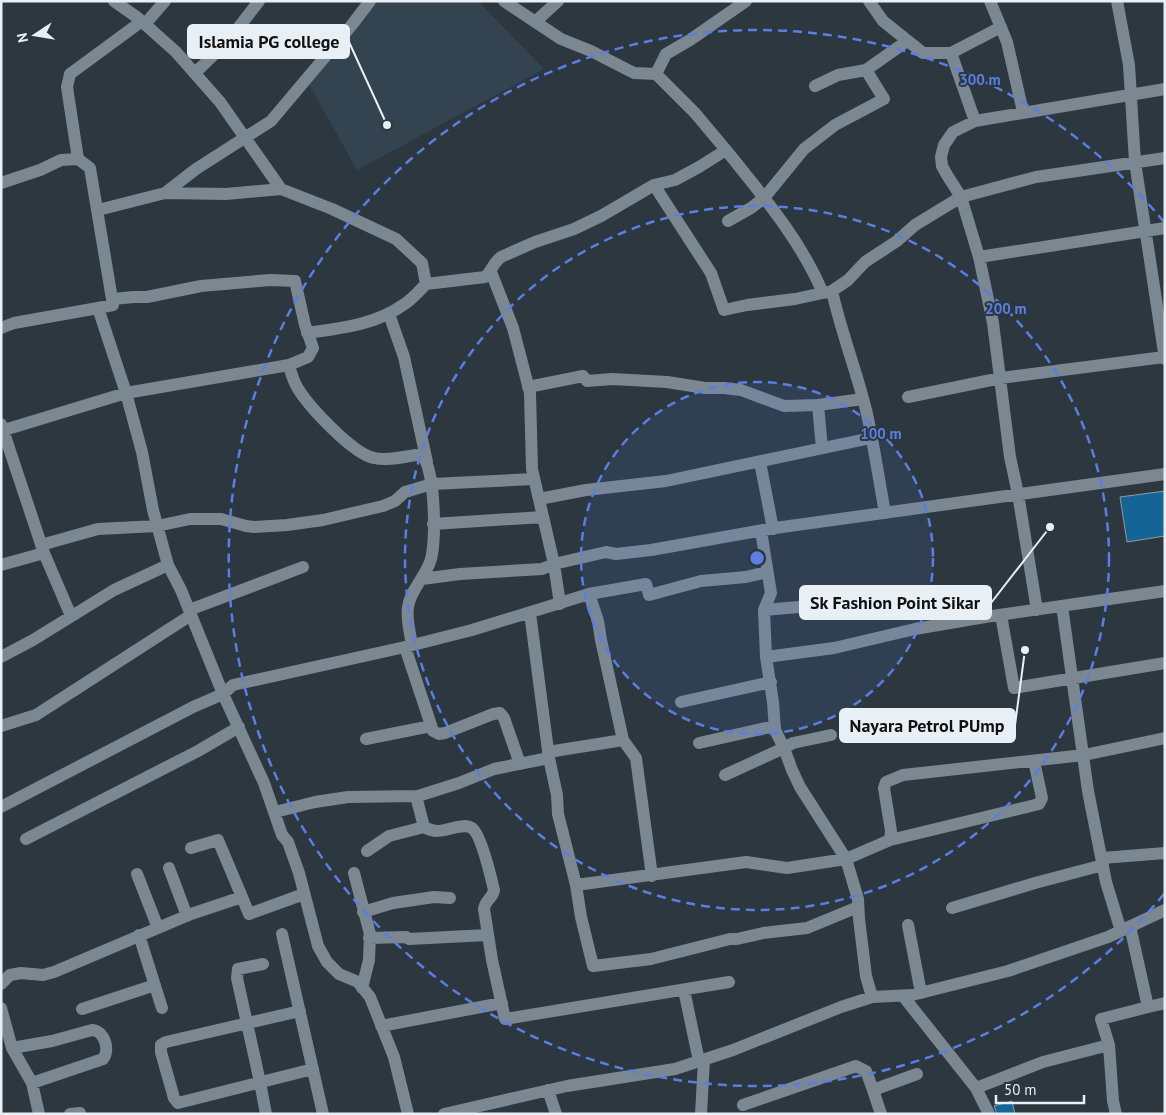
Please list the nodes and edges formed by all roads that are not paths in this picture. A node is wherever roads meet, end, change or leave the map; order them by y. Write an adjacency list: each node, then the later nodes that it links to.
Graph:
1 (114, 1): 12 (street)
2 (165, 1): 12 (street)
3 (258, 1): 17 (street)
4 (370, 1): 24 (street)
5 (504, 1): 11 (street)
6 (558, 1): 11 (street)
7 (746, 1): 18 (street)
8 (869, 1): 14 (street)
9 (990, 1): 13 (street)
10 (1117, 1): 21 (street)
11 (535, 22): 18 (street)
12 (143, 23): 17 (street); 27 (street)
13 (1001, 27): 15 (street); 22 (street)
14 (907, 41): 15 (street); 16 (street)
15 (951, 53): 23 (street)
16 (866, 70): 19 (street); 34 (street)
17 (195, 73): 24 (street)
18 (656, 74): 25 (street)
19 (815, 86)
20 (1165, 89): 21 (street)
21 (1131, 94): 22 (street); 28 (street)
22 (1023, 112): 23 (street)
23 (975, 121): 33 (street)
24 (244, 138): 31 (street); 32 (street)
25 (726, 150): 30 (street); 34 (street)
26 (1165, 158): 28 (street)
27 (78, 159): 29 (street); 35 (street)
28 (1135, 162): 33 (street); 38 (street)
29 (1, 183)
30 (654, 185): 40 (street); 42 (street)
31 (281, 189): 32 (street); 41 (street)
32 (165, 193): 35 (street)
33 (961, 197): 39 (street); 42 (street)
34 (764, 198): 36 (street); 42 (street)
35 (98, 210): 43 (street)
36 (728, 221)
37 (1165, 228): 38 (street)
38 (1146, 230): 39 (street); 48 (street)
39 (979, 257): 50 (street)
40 (491, 272): 41 (street); 51 (street)
41 (426, 284): 45 (street)
42 (828, 292): 54 (street)
43 (112, 299): 44 (street); 47 (street)
44 (98, 308): 46 (street); 52 (street)
45 (389, 314): 47 (street); 59 (street)
46 (1, 328)
47 (308, 334): 49 (street)
48 (1164, 356): 50 (street)
49 (289, 365): 52 (street); 59 (street)
50 (1001, 378): 53 (street); 64 (street)
51 (528, 387): 55 (street); 62 (street)
52 (126, 393): 56 (street); 69 (street)
53 (908, 397)
54 (863, 399): 55 (street); 57 (street)
55 (818, 405): 58 (street)
56 (2, 428): 71 (street)
57 (871, 438): 58 (street); 66 (street)
58 (822, 448): 60 (street)
59 (427, 462): 63 (street)
60 (760, 462): 65 (street); 70 (street)
61 (1165, 474): 64 (street)
62 (534, 479): 63 (street); 65 (street)
63 (432, 484): 68 (street); 69 (street)
64 (1018, 494): 66 (street); 84 (street)
65 (539, 499): 67 (street)
66 (885, 513): 70 (street)
67 (543, 518): 68 (street); 72 (street)
68 (434, 524): 77 (street)
69 (157, 526): 71 (street); 74 (street)
70 (767, 530): 72 (street); 76 (street)
71 (42, 549): 73 (street); 88 (street)
72 (554, 564): 77 (street); 81 (street)
73 (1, 565)
74 (168, 565): 85 (street); 88 (street)
75 (303, 567): 85 (street)
76 (767, 572): 79 (street); 83 (street)
77 (422, 579): 89 (street)
78 (1165, 591): 82 (street)
79 (589, 594): 81 (street); 104 (street)
80 (862, 598): 83 (street)
81 (560, 604): 86 (street)
82 (1062, 606): 84 (street); 93 (street)
83 (764, 610): 90 (street)
84 (1037, 610): 87 (street)
85 (190, 613): 95 (street); 97 (street)
86 (530, 613): 89 (street); 107 (street)
87 (1001, 615): 90 (street); 93 (street)
88 (71, 616): 91 (street)
89 (409, 646): 95 (street); 98 (street)
90 (766, 656): 94 (street)
91 (1, 657)
92 (1165, 663): 93 (street)
93 (1073, 678): 108 (street)
94 (771, 682): 96 (street); 99 (street)
95 (224, 694): 100 (street); 113 (street)
96 (681, 702)
97 (1, 726)
98 (431, 726): 102 (street); 110 (street)
99 (775, 726): 105 (street); 106 (street)
100 (239, 727): 114 (street); 116 (street)
101 (831, 735): 106 (street)
102 (366, 738)
103 (1165, 738): 108 (street)
104 (623, 740): 107 (street); 126 (street)
105 (699, 743)
106 (784, 748): 111 (street); 121 (street)
107 (549, 755): 110 (street); 127 (street)
108 (1084, 756): 109 (street); 122 (street)
109 (1034, 761): 117 (street); 117 (street)
110 (520, 764): 112 (street)
111 (725, 775)
112 (416, 796): 114 (street); 115 (street)
113 (1, 807)
114 (275, 812): 128 (street)
115 (424, 827): 119 (street); 141 (street)
116 (26, 839)
117 (890, 840): 121 (street)
118 (191, 848): 129 (street)
119 (367, 850)
120 (1165, 853): 122 (street)
121 (846, 859): 126 (street); 131 (street)
122 (1102, 862): 132 (street); 138 (street)
123 (169, 868): 135 (street)
124 (354, 873): 134 (street)
125 (138, 874): 137 (street)
126 (652, 876): 127 (street)
127 (576, 885): 131 (street)
128 (304, 894): 129 (street); 147 (street)
129 (242, 897): 135 (street)
130 (450, 898): 134 (street)
131 (858, 907): 151 (street)
132 (952, 908)
133 (1165, 910): 138 (street)
134 (363, 912): 142 (street)
135 (187, 916): 137 (street)
136 (908, 925): 149 (street)
137 (158, 928): 140 (street)
138 (1126, 928): 149 (street); 154 (street)
139 (282, 934): 158 (street)
140 (139, 935): 145 (street); 146 (street)
141 (487, 935): 142 (street); 152 (street)
142 (370, 938): 147 (street)
143 (262, 964): 159 (street)
144 (729, 982): 148 (street)
145 (1, 984)
146 (155, 985): 156 (street); 157 (street)
147 (362, 988): 160 (street)
148 (684, 990): 152 (street); 163 (street)
149 (921, 993): 150 (street)
150 (902, 996): 151 (street); 168 (street)
151 (872, 997): 163 (street)
152 (502, 1003): 160 (street)
153 (1165, 1003): 154 (street)
154 (1148, 1007): 161 (street)
155 (1, 1008): 162 (street)
156 (162, 1008)
157 (82, 1010)
158 (300, 1011): 159 (street); 164 (street)
159 (247, 1024): 166 (street); 166 (street)
160 (381, 1026): 176 (street)
161 (1108, 1045): 168 (street); 182 (street)
162 (12, 1048): 167 (street); 167 (street)
163 (702, 1060): 169 (street); 179 (street)
164 (313, 1069): 166 (street); 175 (street)
165 (918, 1074): 170 (street)
166 (260, 1082): 174 (street)
167 (32, 1083): 173 (street)
168 (976, 1088): 181 (street)
169 (548, 1090): 172 (street); 178 (street)
170 (873, 1090): 171 (street); 180 (street)
171 (743, 1106)
172 (488, 1109): 177 (street)
173 (40, 1114)
174 (266, 1114)
175 (323, 1114)
176 (408, 1114)
177 (444, 1114)
178 (556, 1114)
179 (700, 1114)
180 (881, 1114)
181 (990, 1114)
182 (1116, 1114)

